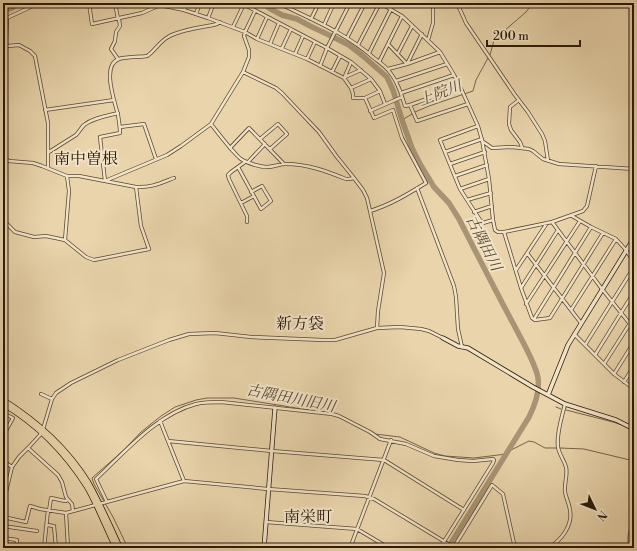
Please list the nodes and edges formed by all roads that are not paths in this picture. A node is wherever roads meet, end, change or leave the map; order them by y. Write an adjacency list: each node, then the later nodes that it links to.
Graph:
1 (39, 3): 81 (street)
2 (89, 3): 30 (street)
3 (115, 3): 30 (street)
4 (152, 3): 20 (street)
5 (174, 3): 21 (street)
6 (187, 3): 24 (street)
7 (200, 3): 26 (street)
8 (214, 3): 29 (street)
9 (278, 3): 31 (street)
10 (319, 3): 31 (street)
11 (334, 3): 34 (street)
12 (350, 3): 39 (street)
13 (365, 3): 42 (street)
14 (380, 3): 23 (street); 48 (street)
15 (429, 3): 22 (street)
16 (436, 3): 22 (street)
17 (457, 3): 77 (street)
18 (160, 4): 20 (street); 21 (street)
19 (242, 4): 25 (street); 36 (street)
20 (153, 7): 30 (street)
21 (172, 7): 24 (street)
22 (433, 7): 44 (street)
23 (390, 9): 27 (street); 52 (street)
24 (184, 10): 26 (street)
25 (255, 11): 28 (street); 38 (street)
26 (196, 14): 29 (street)
27 (402, 16): 35 (street); 47 (street)
28 (267, 17): 33 (street); 43 (street)
29 (208, 18): 32 (street)
30 (118, 19): 56 (street)
31 (311, 19): 34 (street)
32 (220, 22): 36 (street); 56 (street)
33 (279, 23): 37 (street); 46 (street)
34 (324, 25): 39 (street)
35 (412, 26): 40 (street); 53 (street)
36 (232, 27): 38 (street)
37 (291, 30): 41 (street); 49 (street)
38 (244, 32): 43 (street); 65 (street)
39 (335, 32): 42 (street); 50 (street)
40 (422, 34): 44 (street); 60 (street)
41 (303, 36): 45 (street); 54 (street)
42 (347, 38): 48 (street)
43 (257, 39): 46 (street)
44 (428, 40): 51 (street)
45 (315, 42): 50 (street); 57 (street)
46 (270, 44): 49 (street)
47 (388, 44): 53 (street); 59 (street)
48 (358, 45): 52 (street)
49 (282, 48): 54 (street)
50 (327, 48): 55 (street); 62 (street)
51 (440, 52): 60 (street); 61 (street)
52 (369, 53): 59 (street)
53 (398, 53): 60 (street)
54 (294, 54): 57 (street)
55 (340, 56): 58 (street); 66 (street)
56 (118, 59): 76 (street)
57 (307, 59): 62 (street)
58 (351, 62): 64 (street); 68 (street)
59 (379, 62): 63 (street)
60 (407, 64): 63 (street)
61 (447, 64): 67 (street); 70 (street)
62 (320, 66): 66 (street)
63 (388, 69): 70 (street)
64 (361, 70): 68 (street); 69 (street)
65 (243, 72): 84 (street); 110 (street)
66 (332, 72): 68 (street)
67 (454, 75): 71 (street); 74 (street)
68 (344, 77): 72 (street)
69 (372, 79): 72 (street); 73 (street)
70 (396, 81): 74 (street)
71 (460, 87): 79 (street); 80 (street)
72 (351, 88): 75 (street)
73 (380, 91): 75 (street); 78 (street)
74 (401, 95): 78 (street); 80 (street)
75 (365, 98): 82 (street)
76 (114, 100): 81 (street); 83 (street)
77 (519, 100): 91 (street); 98 (street)
78 (385, 104): 82 (street)
79 (468, 104): 80 (street); 85 (street)
80 (410, 105)
81 (45, 110): 93 (street)
82 (370, 110): 114 (street)
83 (118, 113): 86 (street); 93 (street)
84 (211, 124): 90 (street); 97 (street)
85 (478, 126): 88 (street); 94 (street)
86 (120, 127): 97 (street); 112 (street)
87 (260, 139): 89 (street); 90 (street); 92 (street)
88 (482, 140): 91 (street); 94 (street); 95 (street)
89 (265, 144): 92 (street); 99 (street)
90 (230, 148): 99 (street)
91 (522, 148): 98 (street)
92 (270, 149): 100 (street)
93 (49, 152): 105 (street)
94 (444, 152): 101 (street)
95 (484, 152): 101 (street); 102 (street)
96 (3, 157): 105 (street)
97 (156, 159): 112 (street)
98 (548, 161): 103 (street)
99 (247, 162): 100 (street); 104 (street)
100 (284, 164): 110 (street)
101 (450, 164): 108 (street)
102 (487, 165): 108 (street); 111 (street)
103 (596, 166): 106 (street); 124 (street)
104 (238, 167): 116 (street); 120 (street)
105 (48, 168): 107 (street)
106 (634, 170)
107 (67, 176): 112 (street); 137 (street)
108 (455, 176): 115 (street)
109 (174, 178): 113 (street)
110 (354, 178): 122 (street)
111 (489, 179): 115 (street); 117 (street)
112 (105, 181): 113 (street)
113 (136, 188): 137 (street)
114 (417, 188): 122 (street); 168 (street)
115 (460, 189): 119 (street)
116 (252, 192): 118 (street); 118 (street)
117 (491, 193): 119 (street); 121 (street)
118 (254, 196): 120 (street)
119 (467, 200): 123 (street)
120 (240, 203): 128 (street)
121 (492, 206): 123 (street); 126 (street)
122 (370, 211): 162 (street)
123 (474, 212): 126 (street)
124 (572, 215): 127 (street); 129 (street)
125 (3, 220): 137 (street)
126 (493, 220): 133 (street)
127 (580, 220): 131 (street); 138 (street)
128 (247, 222)
129 (552, 222): 130 (street); 132 (street)
130 (547, 223): 133 (street); 140 (street)
131 (591, 227): 134 (street); 141 (street)
132 (558, 230): 138 (street); 143 (street)
133 (504, 232): 146 (street)
134 (603, 233): 135 (street); 144 (street)
135 (616, 239): 139 (street); 148 (street)
136 (634, 239): 139 (street)
137 (65, 240)
138 (567, 241): 141 (street); 147 (street)
139 (626, 250): 142 (street); 151 (street)
140 (527, 253): 143 (street); 146 (street)
141 (575, 253): 144 (street); 150 (street)
142 (634, 262)
143 (536, 265): 147 (street); 149 (street)
144 (584, 265): 148 (street); 153 (street)
145 (634, 267): 154 (street)
146 (516, 270): 149 (street)
147 (545, 276): 150 (street); 155 (street)
148 (592, 276): 151 (street); 156 (street)
149 (521, 288): 155 (street)
150 (554, 288): 153 (street); 159 (street)
151 (602, 289): 154 (street); 160 (street)
152 (634, 292): 157 (street)
153 (562, 299): 156 (street); 159 (street)
154 (612, 302): 157 (street); 167 (street)
155 (526, 304): 159 (street)
156 (571, 310): 160 (street)
157 (621, 313): 161 (street); 169 (street)
158 (634, 317): 161 (street)
159 (534, 319)
160 (581, 323): 164 (street)
161 (630, 324): 163 (street); 170 (street)
162 (378, 328): 165 (street); 177 (street)
163 (634, 329)
164 (574, 334): 167 (street); 176 (street)
165 (443, 338): 168 (street)
166 (634, 342): 172 (street)
167 (585, 345): 169 (street)
168 (462, 347): 176 (street)
169 (595, 355): 170 (street)
170 (604, 364): 172 (street)
171 (634, 366): 173 (street)
172 (614, 374): 173 (street)
173 (624, 382): 174 (street)
174 (634, 389)
175 (41, 394): 177 (street)
176 (548, 395): 180 (street)
177 (52, 399): 184 (street)
178 (3, 400): 184 (highway)
179 (3, 404): 184 (highway)
180 (565, 404): 185 (street); 225 (street)
181 (275, 408): 183 (street); 187 (street); 190 (street)
182 (3, 413): 186 (street)
183 (160, 421): 188 (street); 198 (street)
184 (40, 429): 189 (street); 200 (highway)
185 (634, 430)
186 (3, 436)
187 (391, 440): 191 (street); 202 (street)
188 (168, 441): 190 (street); 194 (street)
189 (28, 448): 193 (street); 197 (street)
190 (272, 451): 191 (street); 195 (street)
191 (384, 460): 196 (street); 202 (street)
192 (3, 461): 193 (street)
193 (12, 467): 199 (street)
194 (184, 481): 195 (street); 198 (street)
195 (268, 489): 196 (street); 206 (street)
196 (370, 497): 209 (street); 212 (street)
197 (68, 500): 201 (street); 203 (street)
198 (107, 502): 200 (street)
199 (3, 504)
200 (97, 504): 203 (street); 217 (highway); 218 (highway)
201 (49, 510): 204 (street); 205 (street); 207 (street)
202 (464, 510): 212 (street)
203 (73, 511): 204 (street)
204 (66, 513): 216 (street)
205 (3, 517)
206 (266, 522): 209 (street); 219 (street)
207 (46, 525): 214 (street); 215 (street)
208 (3, 526): 210 (street)
209 (357, 529): 220 (street); 221 (street)
210 (37, 531)
211 (3, 538): 213 (street)
212 (445, 542): 222 (street); 223 (street)
213 (17, 548)
214 (44, 548)
215 (56, 548)
216 (68, 548)
217 (116, 548)
218 (120, 548)
219 (264, 548)
220 (350, 548)
221 (389, 548)
222 (440, 548)
223 (455, 548): 224 (street)
224 (515, 548)
225 (550, 548)

